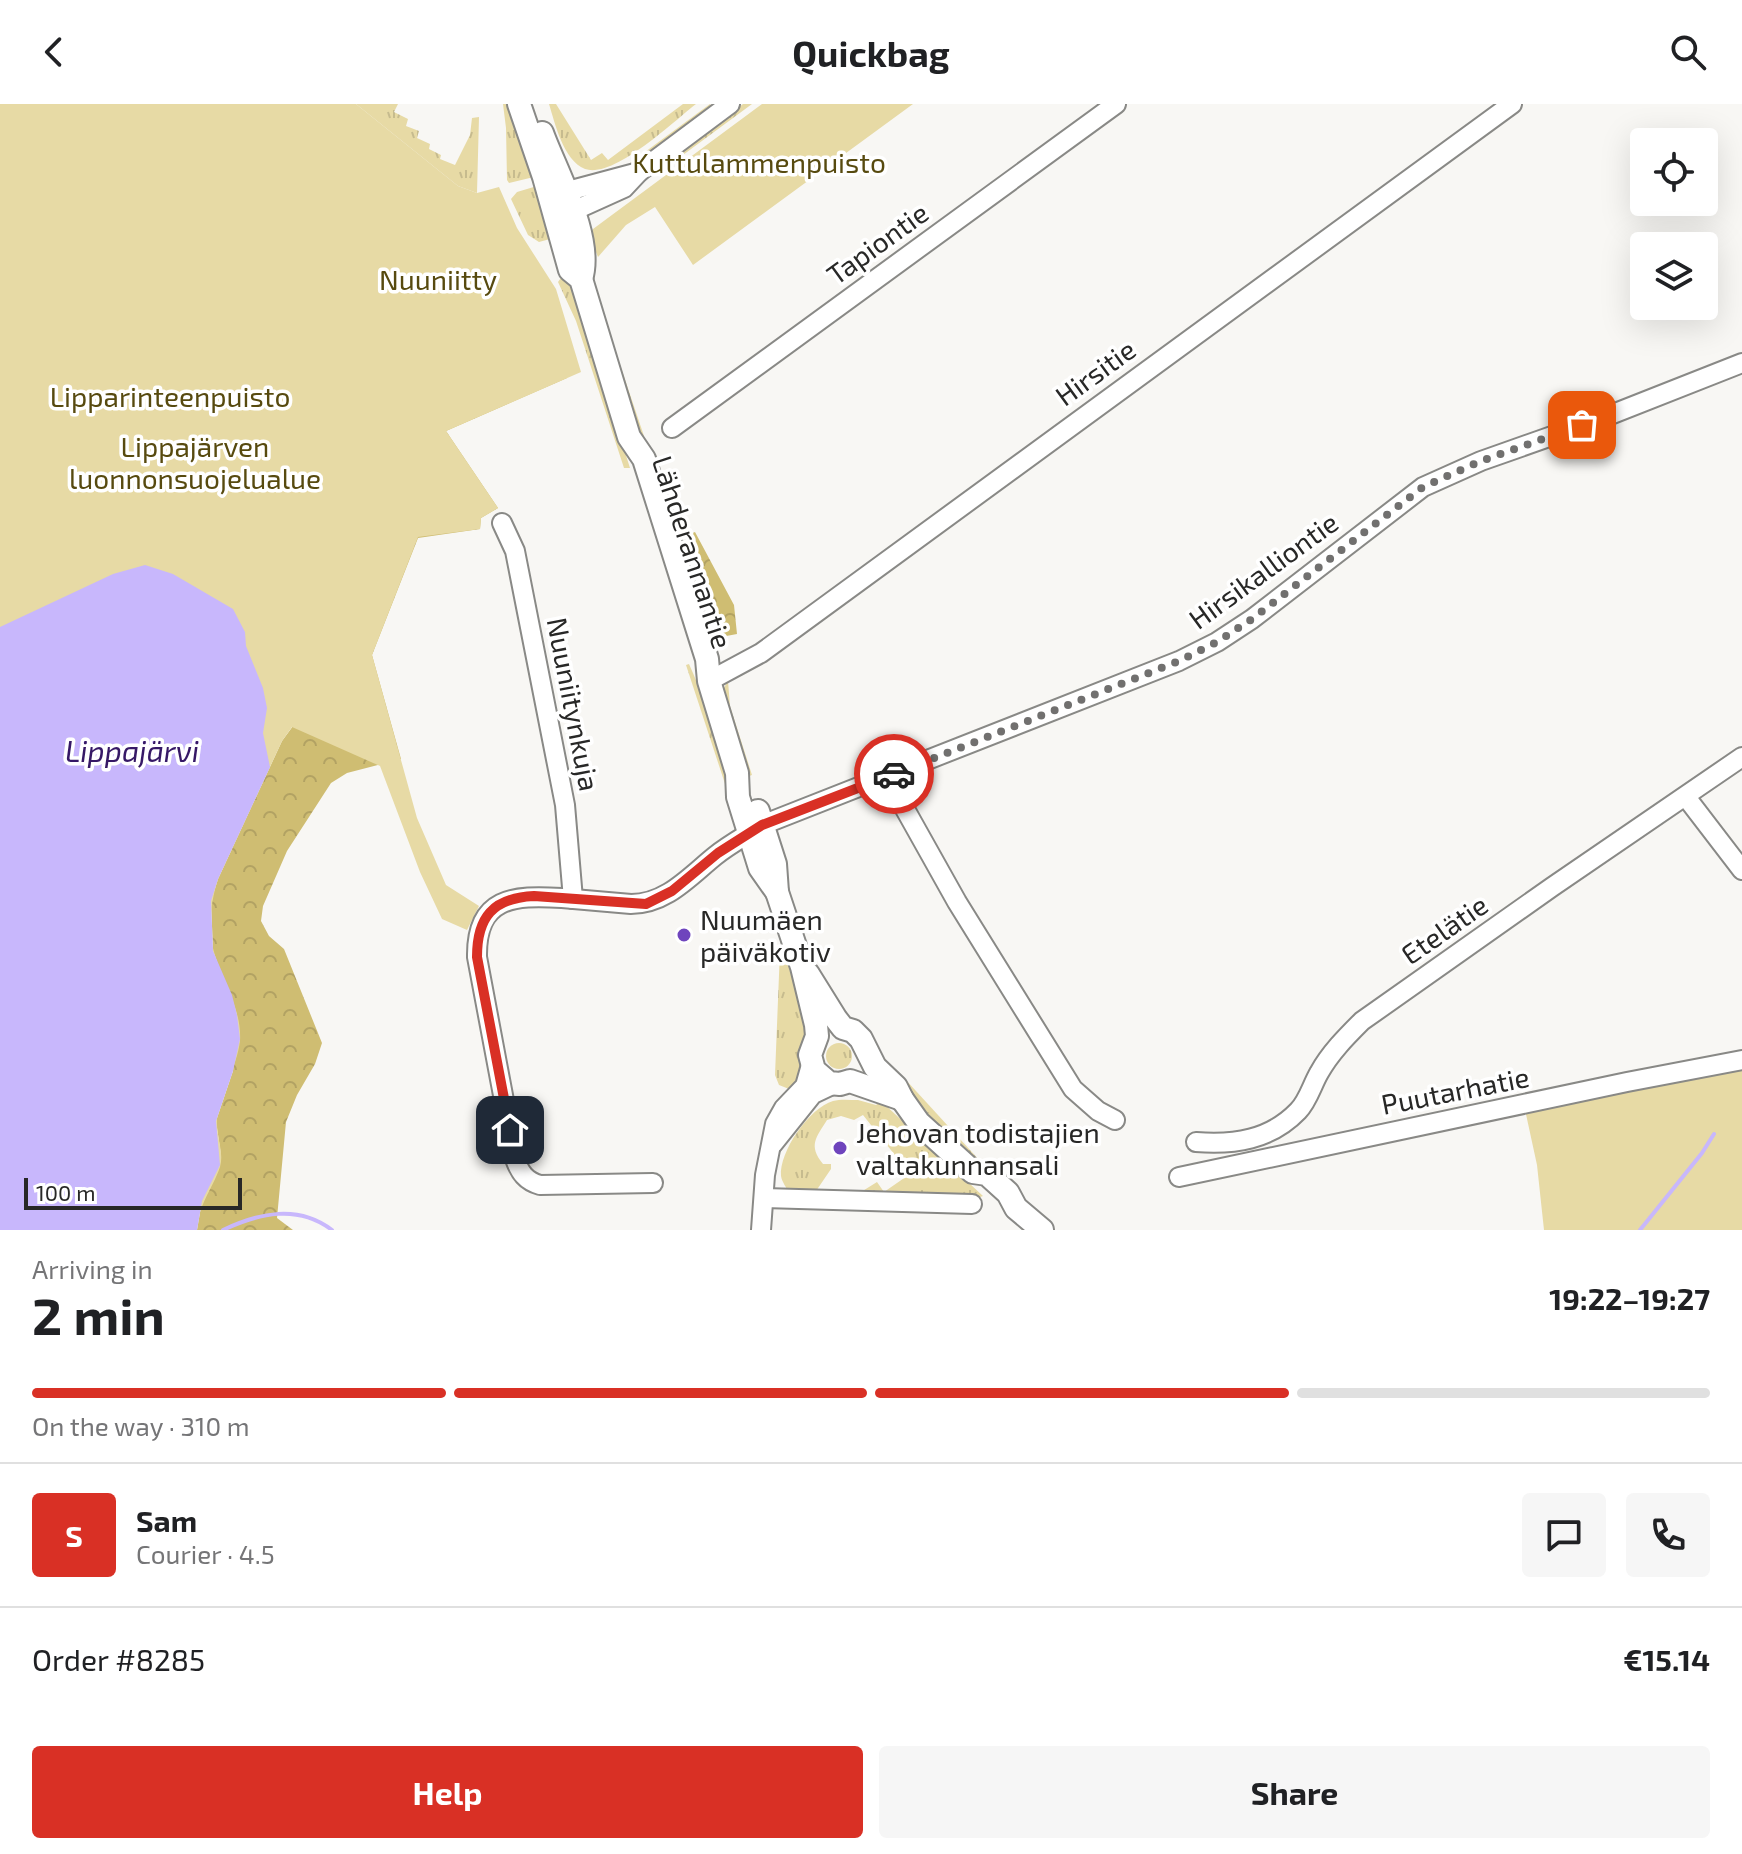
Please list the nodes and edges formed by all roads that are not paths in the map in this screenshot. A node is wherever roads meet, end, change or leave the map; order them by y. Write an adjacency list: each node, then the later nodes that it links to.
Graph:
1 (519, 104): 6 (main road, Lähderannantie)
2 (532, 104): 6 (main road, Lähderannantie)
3 (730, 104): 6 (street)
4 (1116, 104): 8 (street, Tapiontie)
5 (1512, 104): 10 (street, Hirsitie)
6 (561, 205): 10 (main road, Lähderannantie)
7 (1742, 363): 12 (street, Hirsikalliontie)
8 (672, 428)
9 (502, 523): 16 (street, Nuuniitynkuja)
10 (709, 681): 14 (main road, Lähderannantie)
11 (1742, 757): 13 (street, Etelätie)
12 (887, 777): 14 (street, Hirsikalliontie); 25 (street)
13 (1686, 797): 15 (street); 26 (street, Etelätie)
14 (756, 829): 16 (street, Hirsikalliontie); 17 (main road, Lähderannantie)
15 (1742, 870)
16 (573, 899): 29 (street, Hirsikalliontie)
17 (802, 967): 18 (main road, Lähderannantie); 19 (main road, Lähderannantie)
18 (843, 1028): 19 (street); 20 (main road)
19 (817, 1036): 22 (main road)
20 (866, 1049): 23 (street); 24 (main road)
21 (1742, 1060): 28 (street, Puutarhatie)
22 (811, 1065): 23 (main road); 27 (street)
23 (842, 1082): 24 (main road); 27 (street)
24 (902, 1099): 33 (main road)
25 (1115, 1120)
26 (1196, 1142)
27 (771, 1146): 30 (street)
28 (1179, 1177)
29 (653, 1183)
30 (764, 1198): 31 (street); 32 (street)
31 (972, 1204)
32 (761, 1230)
33 (1042, 1230)

